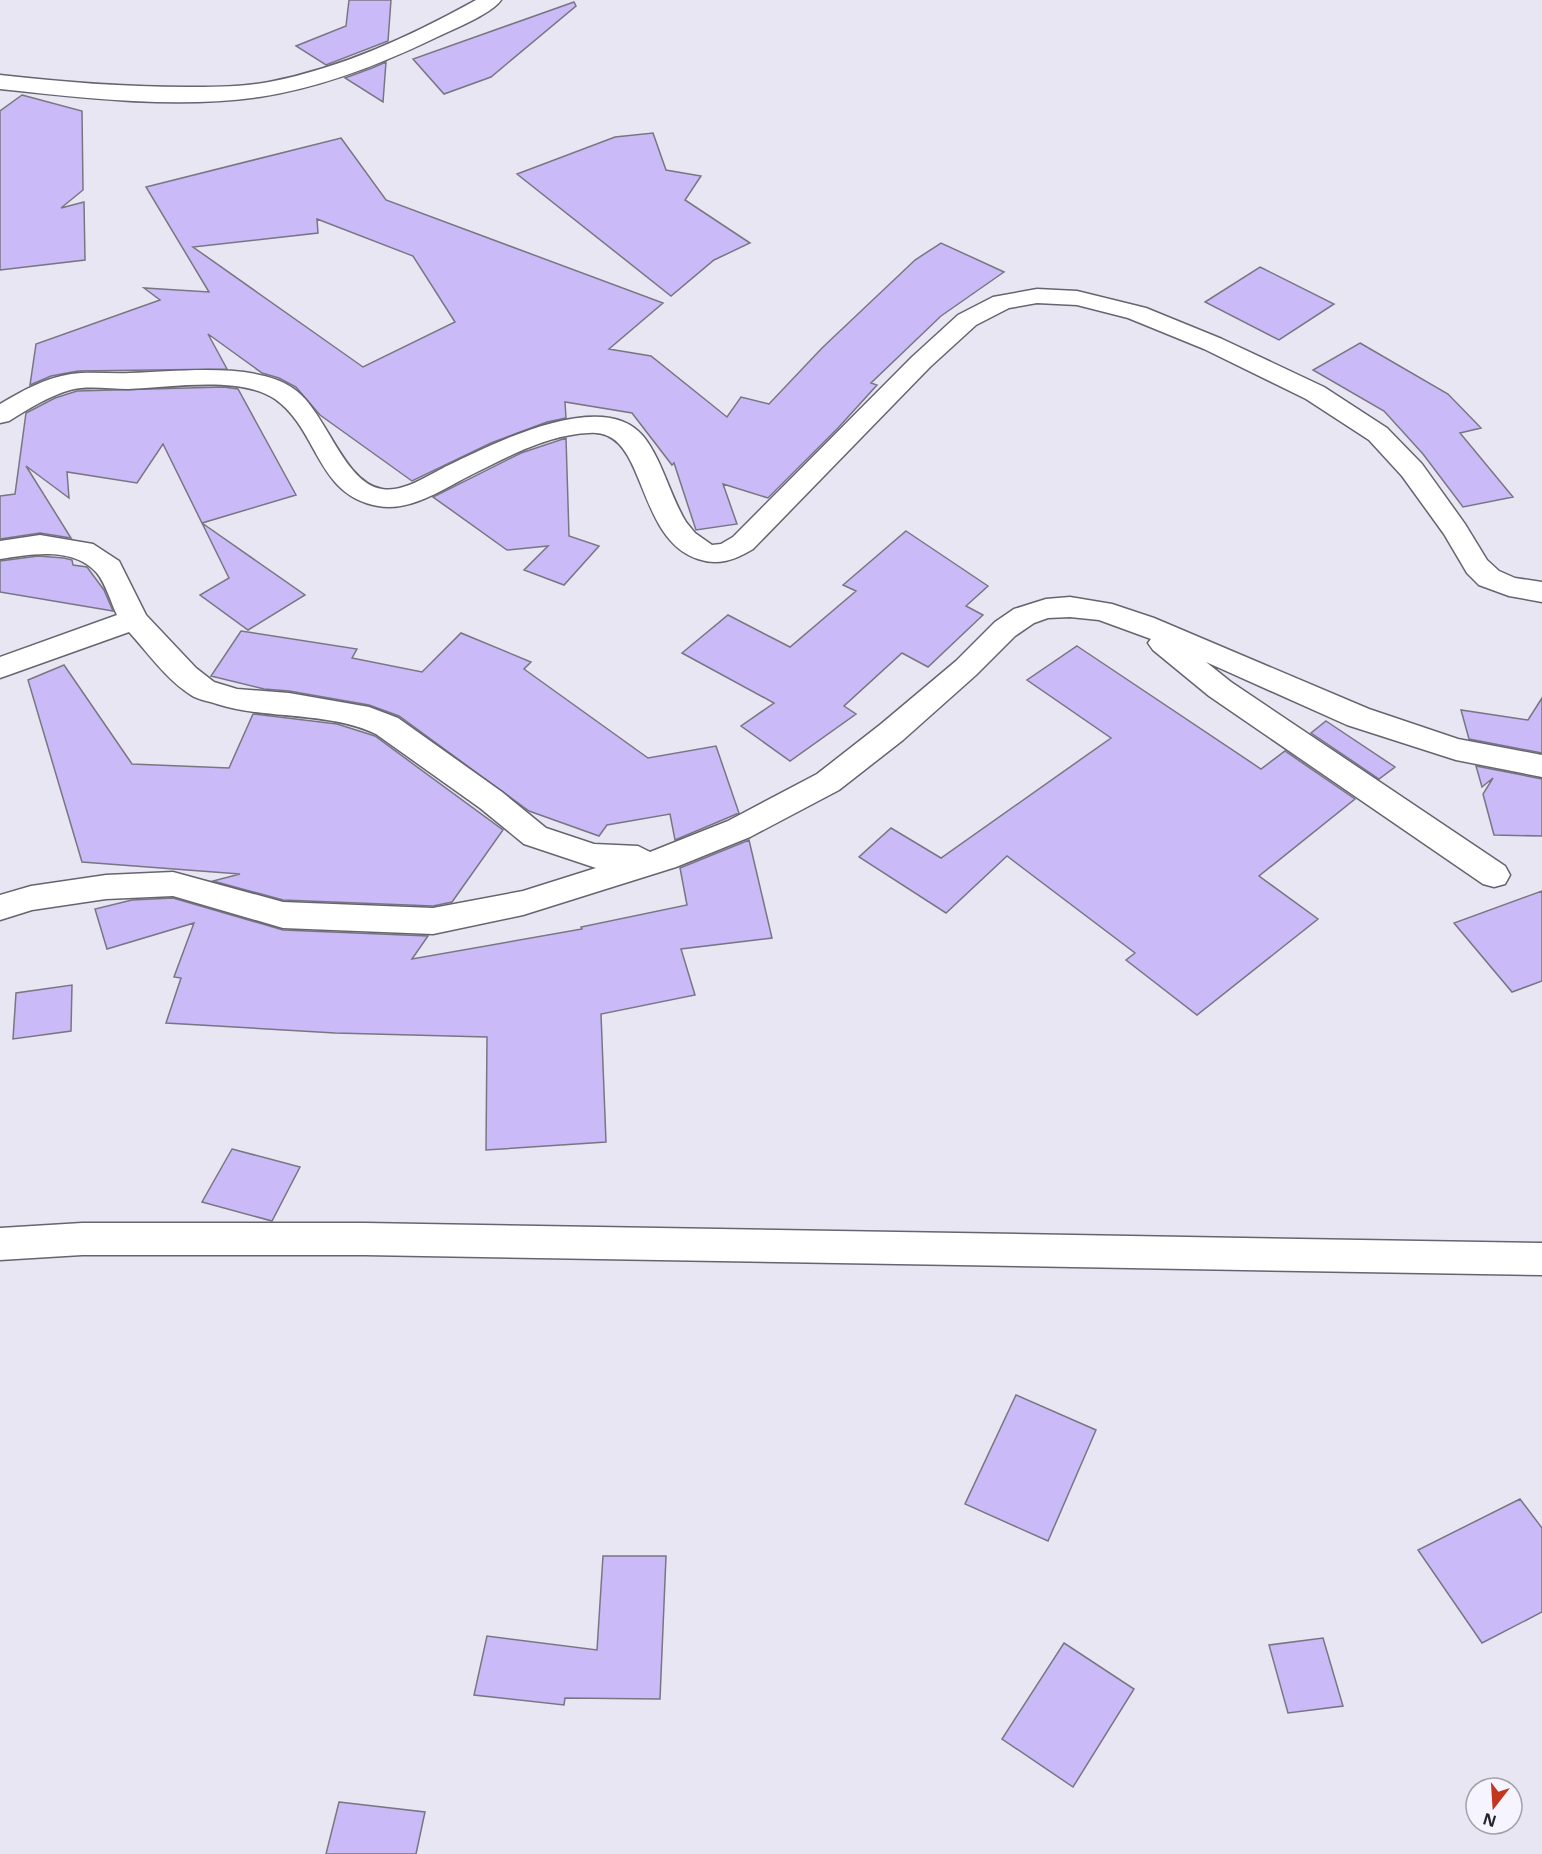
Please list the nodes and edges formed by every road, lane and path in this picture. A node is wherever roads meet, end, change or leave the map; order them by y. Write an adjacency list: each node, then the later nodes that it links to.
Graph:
1 (491, 0): 2 (street)
2 (0, 82)
3 (0, 415): 5 (street)
4 (0, 550): 6 (street)
5 (1542, 592)
6 (135, 620): 8 (street); 10 (street)
7 (1144, 625): 9 (street); 10 (street); 11 (street)
8 (0, 668)
9 (1542, 766)
10 (665, 859): 12 (street)
11 (1494, 875)
12 (0, 908)
13 (0, 1244): 14 (street)
14 (1542, 1259)

